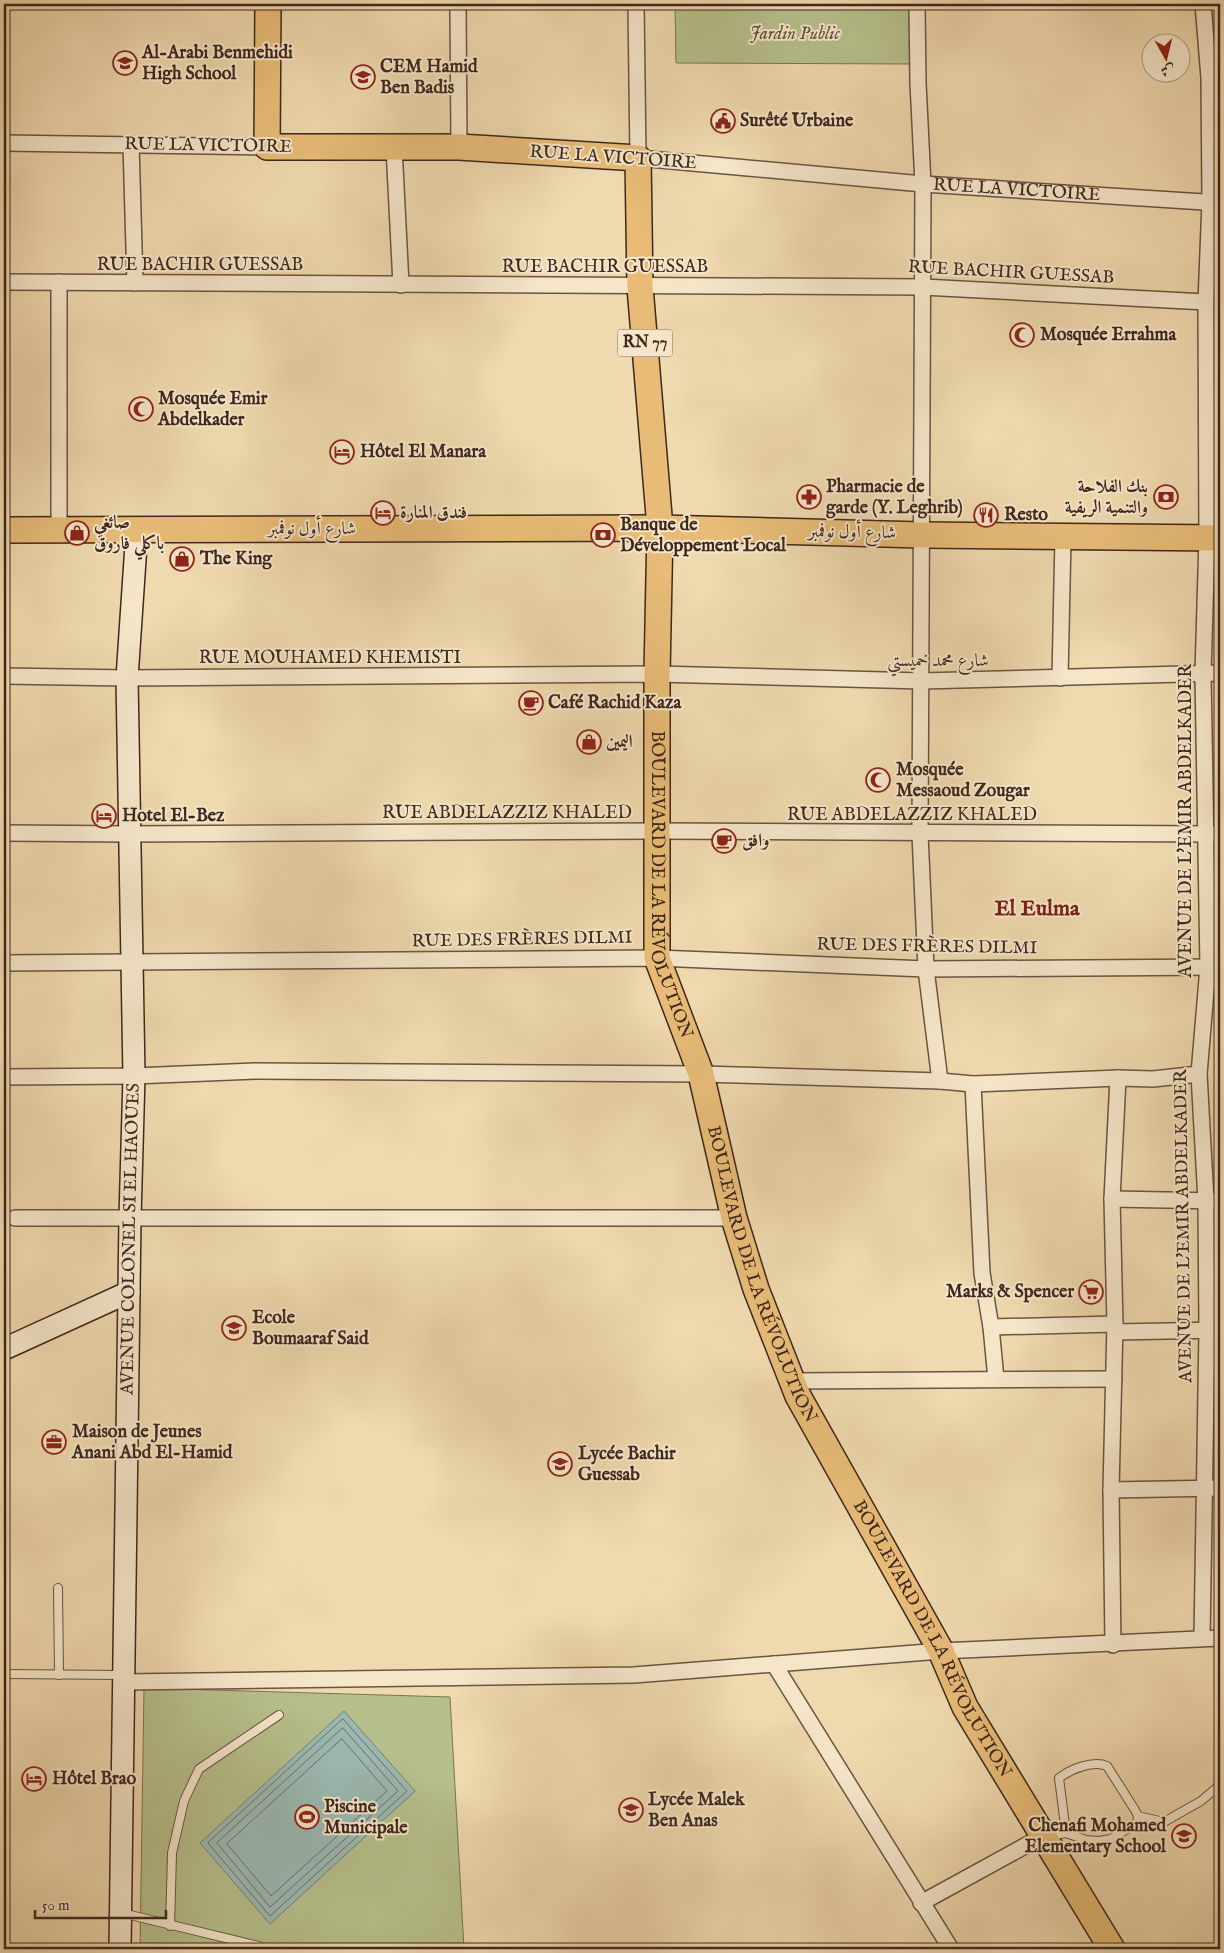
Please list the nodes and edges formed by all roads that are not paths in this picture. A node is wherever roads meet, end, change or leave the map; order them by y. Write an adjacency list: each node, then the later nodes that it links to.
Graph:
1 (268, 4): 9 (main road)
2 (458, 4): 11 (street)
3 (636, 4): 12 (street)
4 (917, 4): 13 (street)
5 (1203, 4): 6 (street, AVENUE DE L'EMIR ABDELKADER)
6 (1215, 78): 14 (street, AVENUE DE L'EMIR ABDELKADER)
7 (4, 143): 8 (street, RUE LA VICTOIRE)
8 (131, 144): 9 (street, RUE LA VICTOIRE); 17 (street)
9 (267, 147): 10 (main road, RUE LA VICTOIRE)
10 (394, 147): 11 (main road, RUE LA VICTOIRE); 18 (street)
11 (459, 147): 12 (main road, RUE LA VICTOIRE)
12 (638, 158): 13 (street, RUE LA VICTOIRE); 19 (main road, RN 77)
13 (923, 184): 14 (street, RUE LA VICTOIRE); 20 (street)
14 (1215, 203): 21 (street, AVENUE DE L'EMIR ABDELKADER)
15 (4, 282): 16 (street, RUE BACHIR GUESSAB)
16 (59, 282): 17 (street, RUE BACHIR GUESSAB); 24 (street)
17 (135, 283): 18 (street, RUE BACHIR GUESSAB)
18 (401, 285): 19 (street, RUE BACHIR GUESSAB)
19 (640, 287): 20 (street, RUE BACHIR GUESSAB); 22 (main road, RN 77)
20 (923, 287): 21 (street, RUE BACHIR GUESSAB); 26 (street)
21 (1206, 302): 28 (street, AVENUE DE L'EMIR ABDELKADER)
22 (660, 528): 25 (main road, شارع أول نوفمبر); 26 (main road, شارع أول نوفمبر); 29 (main road, BOULEVARD DE LA RÉVOLUTION)
23 (4, 530): 24 (main road, شارع أول نوفمبر)
24 (59, 530): 25 (main road, شارع أول نوفمبر)
25 (137, 530): 33 (main road, AVENUE COLONEL SI EL HAOUES)
26 (922, 535): 27 (main road, شارع أول نوفمبر); 35 (street)
27 (1063, 537): 28 (main road, شارع أول نوفمبر); 34 (street)
28 (1213, 538): 30 (street, AVENUE DE L'EMIR ABDELKADER)
29 (657, 674): 33 (street, RUE MOUHAMED KHEMISTI); 35 (street, شارع محمد خميستي); 36 (main road, BOULEVARD DE LA RÉVOLUTION)
30 (1204, 674): 31 (street, شارع محمد خميستي); 34 (street, شارع محمد خميستي); 40 (street, AVENUE DE L'EMIR ABDELKADER)
31 (1220, 674)
32 (4, 676): 33 (street, RUE MOUHAMED KHEMISTI)
33 (128, 678): 38 (main road, AVENUE COLONEL SI EL HAOUES)
34 (1060, 678): 35 (street, شارع محمد خميستي)
35 (922, 681): 39 (street)
36 (656, 831): 38 (street, RUE ABDELAZZIZ KHALED); 39 (street, RUE ABDELAZZIZ KHALED); 41 (main road, BOULEVARD DE LA RÉVOLUTION)
37 (4, 832): 38 (street, RUE ABDELAZZIZ KHALED)
38 (131, 834): 43 (main road, AVENUE COLONEL SI EL HAOUES)
39 (920, 834): 40 (street, RUE ABDELAZZIZ KHALED); 45 (street)
40 (1214, 834): 44 (street, AVENUE DE L'EMIR ABDELKADER)
41 (657, 958): 43 (street, RUE DES FRÈRES DILMI); 45 (street, RUE DES FRÈRES DILMI); 46 (main road, BOULEVARD DE LA RÉVOLUTION)
42 (4, 963): 43 (street, RUE DES FRÈRES DILMI)
43 (132, 963): 48 (main road, AVENUE COLONEL SI EL HAOUES)
44 (1214, 967): 45 (street, RUE DES FRÈRES DILMI); 47 (street, AVENUE DE L'EMIR ABDELKADER)
45 (926, 969): 51 (street)
46 (701, 1074): 48 (street); 51 (street); 57 (main road, BOULEVARD DE LA RÉVOLUTION)
47 (1199, 1074): 50 (street); 54 (street, AVENUE DE L'EMIR ABDELKADER)
48 (134, 1076): 49 (street); 56 (main road, AVENUE COLONEL SI EL HAOUES)
49 (4, 1077)
50 (1118, 1078): 52 (street); 53 (street)
51 (940, 1081): 52 (street)
52 (974, 1084): 59 (street)
53 (1112, 1199): 54 (street); 60 (street)
54 (1213, 1201): 61 (street, AVENUE DE L'EMIR ABDELKADER)
55 (15, 1218): 56 (street)
56 (130, 1218): 57 (street); 58 (main road, AVENUE COLONEL SI EL HAOUES)
57 (734, 1218): 65 (main road, BOULEVARD DE LA RÉVOLUTION)
58 (129, 1292): 62 (main road); 77 (main road, AVENUE COLONEL SI EL HAOUES)
59 (991, 1327): 60 (street); 63 (street)
60 (1115, 1328): 61 (street); 64 (street)
61 (1214, 1330): 66 (street, AVENUE DE L'EMIR ABDELKADER)
62 (4, 1349)
63 (996, 1379): 64 (street); 65 (street)
64 (1114, 1379): 68 (street)
65 (792, 1381): 73 (main road, BOULEVARD DE LA RÉVOLUTION)
66 (1203, 1488): 67 (street); 68 (street); 70 (street, AVENUE DE L'EMIR ABDELKADER)
67 (1220, 1488)
68 (1111, 1490): 72 (street)
69 (58, 1588): 76 (lane)
70 (1202, 1638): 71 (street); 72 (street)
71 (1220, 1638)
72 (1113, 1645): 73 (street)
73 (941, 1651): 74 (street); 81 (main road, BOULEVARD DE LA RÉVOLUTION)
74 (774, 1664): 77 (street); 82 (street)
75 (4, 1674): 76 (lane)
76 (59, 1675): 77 (lane)
77 (124, 1679): 83 (main road, AVENUE COLONEL SI EL HAOUES)
78 (279, 1715): 84 (lane)
79 (1220, 1785): 80 (lane)
80 (1138, 1816): 81 (lane); 81 (lane)
81 (1055, 1835): 82 (street); 88 (main road, BOULEVARD DE LA RÉVOLUTION)
82 (921, 1903): 87 (street)
83 (120, 1913): 84 (lane); 85 (main road, AVENUE COLONEL SI EL HAOUES)
84 (170, 1926): 86 (lane)
85 (120, 1949)
86 (263, 1949)
87 (951, 1949)
88 (1112, 1949)

